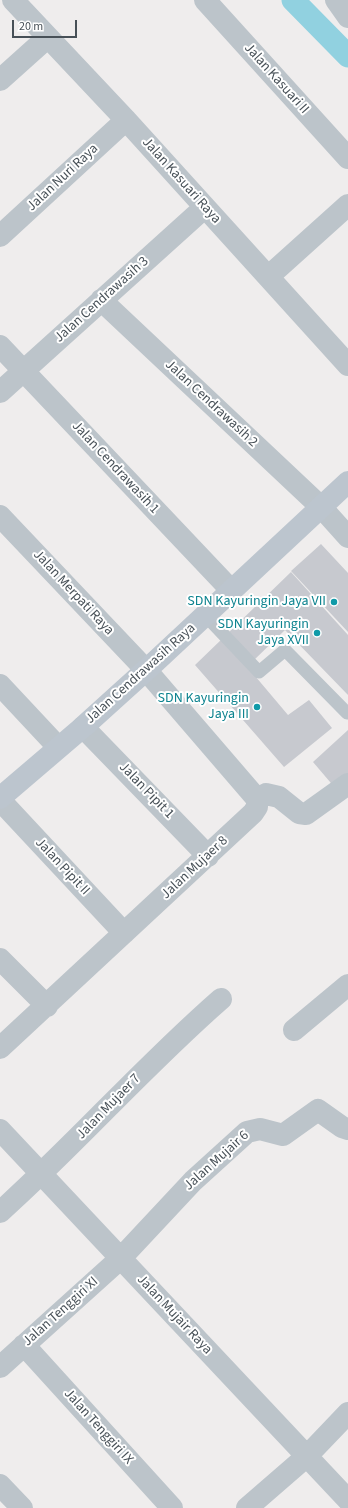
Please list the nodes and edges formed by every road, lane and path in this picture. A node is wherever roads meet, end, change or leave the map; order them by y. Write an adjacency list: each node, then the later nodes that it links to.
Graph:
1 (12, 0): 5 (street, Jalan Kasuari Raya)
2 (205, 0): 8 (street, Jalan Kasuari II)
3 (336, 0): 4 (street)
4 (348, 17)
5 (48, 37): 6 (street); 7 (street, Jalan Kasuari Raya)
6 (0, 80)
7 (126, 120): 10 (street, Jalan Kasuari Raya); 11 (street, Jalan Nuri Raya)
8 (348, 158)
9 (348, 205): 12 (street)
10 (204, 208): 12 (street, Jalan Kasuari Raya); 13 (street, Jalan Cendrawasih 3)
11 (0, 236)
12 (269, 276): 15 (street, Jalan Kasuari Raya)
13 (101, 300): 16 (street, Jalan Cendrawasih 3); 19 (street, Jalan Cendrawasih 2)
14 (0, 346): 16 (street, Jalan Cendrawasih 1)
15 (348, 365)
16 (23, 370): 17 (street, Jalan Cendrawasih 3); 22 (street, Jalan Cendrawasih 1)
17 (0, 392)
18 (348, 482): 19 (street, Jalan Cendrawasih Raya)
19 (322, 508): 21 (street, Jalan Cendrawasih 2); 22 (street, Jalan Cendrawasih Raya)
20 (0, 516): 24 (street, Jalan Merpati Raya)
21 (348, 537)
22 (231, 590): 23 (street, Jalan Cendrawasih Raya)
23 (205, 615): 24 (street, Jalan Cendrawasih Raya); 26 (lane)
24 (146, 670): 27 (street, Jalan Cendrawasih Raya); 31 (street)
25 (0, 685): 28 (street)
26 (348, 713)
27 (83, 727): 28 (street, Jalan Cendrawasih Raya); 32 (street, Jalan Pipit 1)
28 (58, 747): 30 (street, Jalan Cendrawasih Raya)
29 (348, 784): 31 (street)
30 (0, 799): 33 (street, Jalan Pipit II)
31 (257, 799): 32 (street, Jalan Mujaer 8)
32 (208, 856): 33 (street, Jalan Mujaer 8)
33 (124, 933): 37 (street, Jalan Mujaer 8)
34 (0, 959): 37 (street)
35 (348, 985): 38 (street)
36 (221, 999): 42 (street, Jalan Mujaer 7)
37 (47, 1006): 39 (street, Jalan Mujaer 8)
38 (294, 1030)
39 (0, 1048)
40 (348, 1129): 44 (street, Jalan Mujair 6)
41 (0, 1130): 42 (street, Jalan Mujair Raya)
42 (42, 1174): 43 (street, Jalan Mujaer 7); 44 (street, Jalan Mujair Raya)
43 (0, 1212)
44 (121, 1258): 45 (street, Jalan Tenggiri XI); 48 (street, Jalan Mujair Raya)
45 (24, 1345): 46 (street, Jalan Tenggiri XI); 52 (street, Jalan Tenggiri IX)
46 (0, 1367)
47 (348, 1413): 48 (street)
48 (307, 1456): 50 (street, Jalan Mujair Raya); 53 (street)
49 (0, 1485): 51 (street)
50 (348, 1500)
51 (22, 1508)
52 (172, 1508)
53 (247, 1508)

